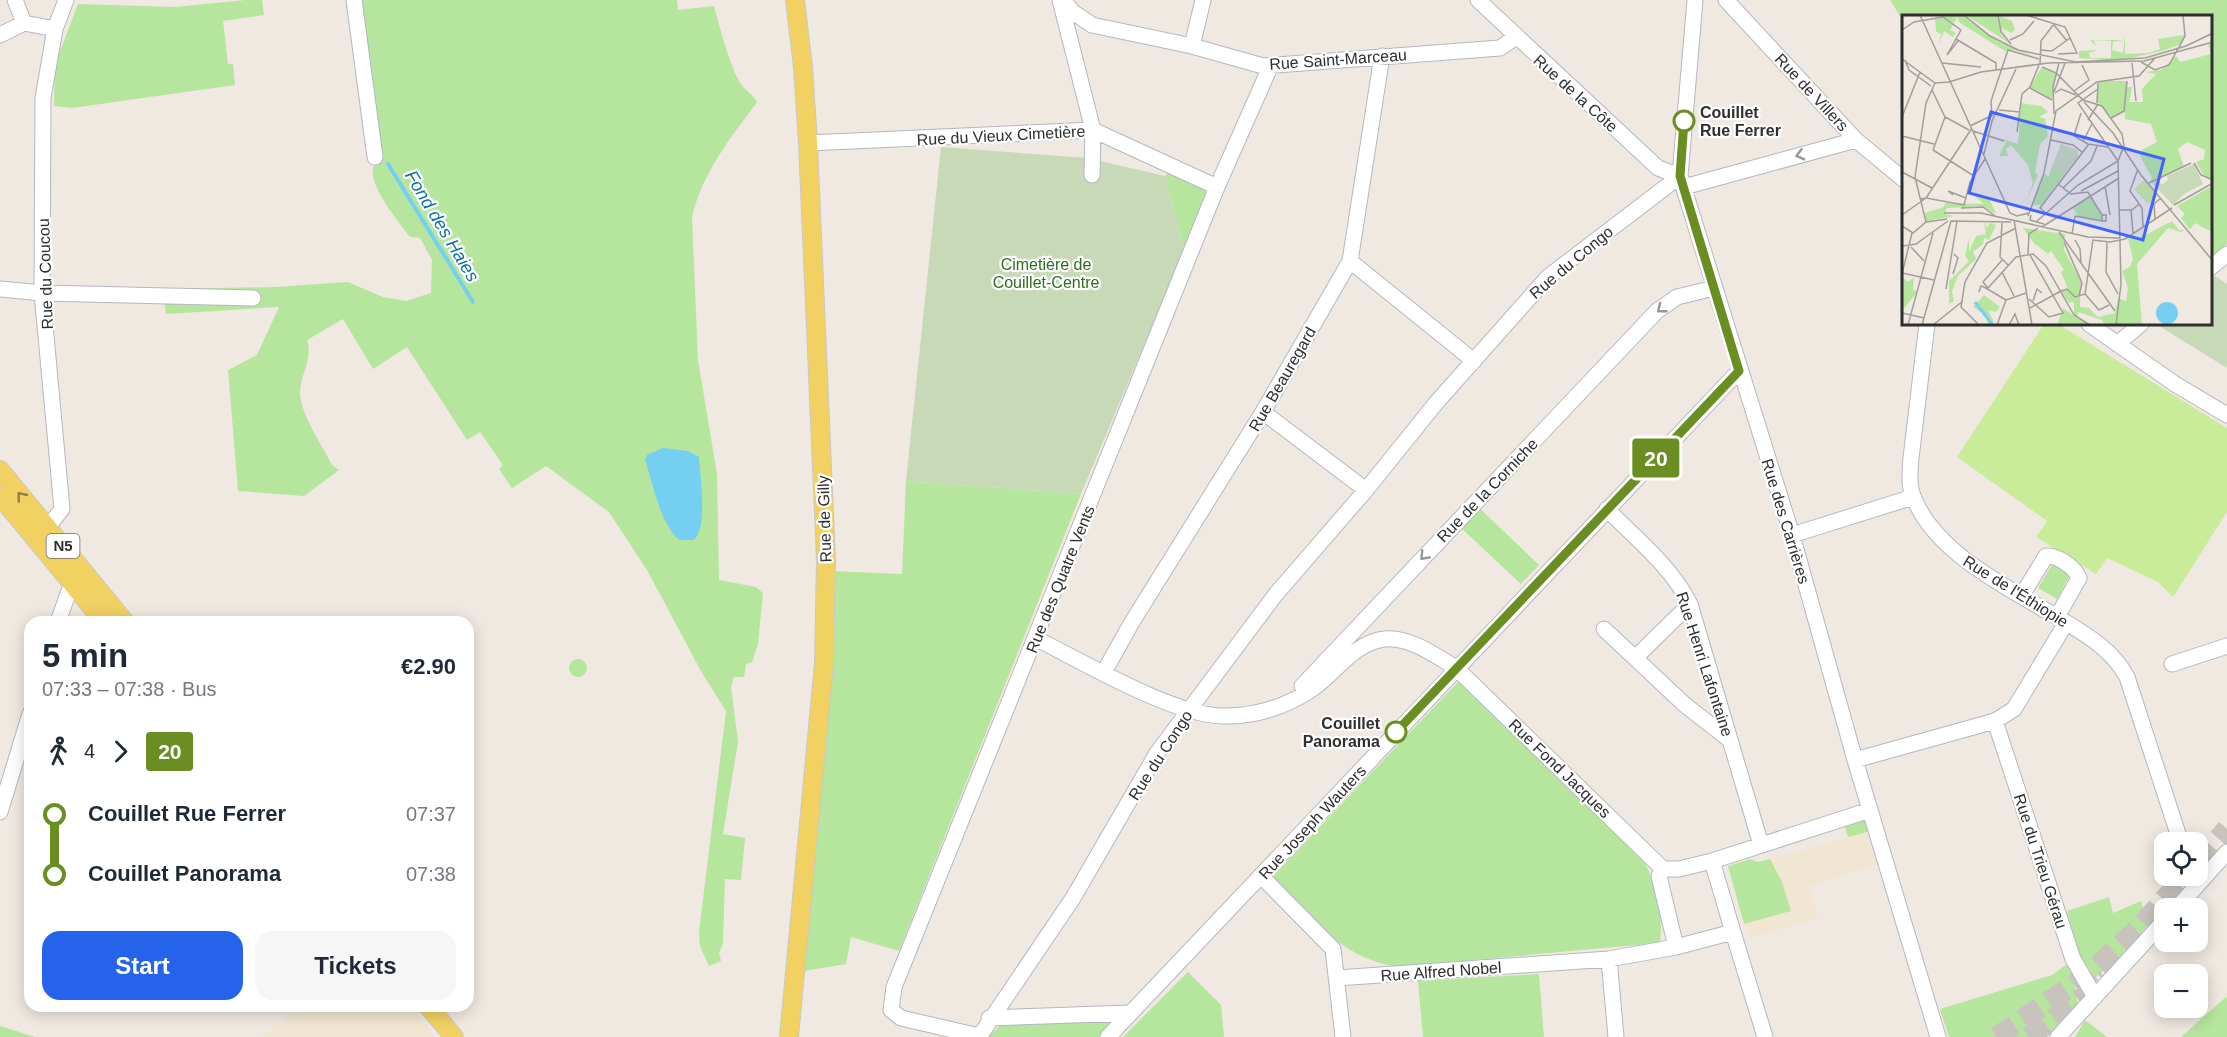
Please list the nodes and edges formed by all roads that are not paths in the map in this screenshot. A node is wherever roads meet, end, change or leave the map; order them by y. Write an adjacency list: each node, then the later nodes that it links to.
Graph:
1 (15, 0): 10 (street)
2 (66, 0): 11 (street, Rue du Coucou)
3 (354, 0): 20 (street)
4 (795, 0): 19 (main road, Rue de Gilly)
5 (1061, 0): 14 (street, Rue Saint-Marceau); 17 (street, Rue Saint-Marceau)
6 (1203, 0): 14 (street)
7 (1478, 0): 13 (street, Rue de la Côte)
8 (1695, 0): 23 (street, Rue des Carrières)
9 (1726, 0): 18 (street, Rue de Villers)
10 (24, 23): 11 (street); 12 (street)
11 (55, 29): 30 (street, Rue du Coucou)
12 (0, 34)
13 (1516, 37): 15 (street, Rue Saint-Marceau); 23 (street, Rue de la Côte)
14 (1192, 46): 16 (street, Rue Saint-Marceau)
15 (1382, 56): 16 (street, Rue Saint-Marceau); 26 (street, Rue Beauregard)
16 (1271, 65): 24 (street, Rue des Quatre Vents)
17 (1093, 130): 19 (street, Rue du Vieux Cimetière); 21 (street, Rue Saint-Marceau); 24 (street, Rue du Vieux Cimetière)
18 (1856, 140): 22 (street, Rue de Villers); 23 (street, one-way to 23)
19 (808, 143): 86 (main road, Rue de Gilly)
20 (375, 157)
21 (1092, 175)
22 (1902, 178)
23 (1682, 181): 28 (street, Rue des Carrières); 36 (street, Rue du Congo)
24 (1217, 187): 55 (street, Rue des Quatre Vents)
25 (2227, 255): 27 (street)
26 (1350, 261): 36 (street); 38 (street, Rue Beauregard)
27 (2212, 267)
28 (1714, 288): 37 (street, Rue des Carrières); 61 (street, Rue de la Corniche, one-way to 61)
29 (0, 289): 30 (street)
30 (42, 293): 31 (street); 45 (street, Rue du Coucou)
31 (253, 298)
32 (1927, 326): 43 (street, Rue de l'Éthiopie)
33 (2092, 326): 35 (street)
34 (2139, 326): 35 (street)
35 (2117, 344): 39 (street)
36 (1474, 361): 41 (street, Rue du Congo)
37 (1739, 371): 44 (street, Rue Joseph Wauters); 46 (street, Rue des Carrières)
38 (1263, 412): 41 (street); 60 (street, Rue Beauregard)
39 (2227, 415)
40 (0, 470): 45 (main road, N5, one-way to 40)
41 (1366, 490): 62 (street, Rue du Congo)
42 (0, 496): 45 (main road, N5)
43 (1913, 497): 46 (street); 48 (street, Rue de l'Éthiopie)
44 (1607, 509): 49 (street, Rue Henri Lafontaine); 59 (street, Rue Joseph Wauters)
45 (42, 535): 47 (main road, N5)
46 (1792, 535): 66 (street, Rue des Carrières)
47 (75, 574): 50 (street); 51 (main road, N5); 52 (main road, N5)
48 (2022, 595): 53 (street, Rue de l'Éthiopie); 53 (street)
49 (1690, 604): 57 (street); 65 (street, Rue Henri Lafontaine)
50 (60, 616)
51 (100, 616)
52 (119, 616)
53 (2061, 620): 63 (street); 69 (street, Rue de l'Éthiopie)
54 (1604, 629): 57 (street)
55 (1037, 639): 60 (street); 87 (street, Rue des Quatre Vents)
56 (2227, 646): 58 (street)
57 (1635, 658): 65 (street)
58 (2172, 664)
59 (1456, 668): 61 (street, Rue Fond Jacques); 73 (street, Rue Fond Jacques); 75 (street, Rue Joseph Wauters)
60 (1104, 672): 62 (street)
61 (1270, 710): 62 (street)
62 (1188, 711): 85 (street, Rue du Congo)
63 (1995, 721): 66 (street); 81 (street, Rue du Trieu Gérau)
64 (24, 734): 68 (street)
65 (1730, 740): 70 (street, Rue Henri Lafontaine)
66 (1855, 760): 67 (street, Rue des Carrières)
67 (1870, 810): 70 (street); 94 (street, Rue des Carrières)
68 (0, 812)
69 (2177, 832)
70 (1761, 845): 72 (street)
71 (2227, 852): 74 (street)
72 (1712, 861): 73 (street); 76 (street)
73 (1663, 869): 78 (street)
74 (2208, 869)
75 (1261, 876): 80 (street); 84 (street, Rue Joseph Wauters)
76 (1733, 932): 78 (street, Rue Alfred Nobel); 93 (street)
77 (2154, 932): 81 (street)
78 (1676, 947): 79 (street, Rue Alfred Nobel)
79 (1609, 959): 80 (street, Rue Alfred Nobel); 92 (street)
80 (1337, 978): 91 (street)
81 (2095, 998): 95 (street)
82 (433, 1012): 88 (main road)
83 (446, 1012): 89 (main road)
84 (1130, 1013): 85 (street); 90 (street, Rue Joseph Wauters)
85 (989, 1018): 87 (street, Rue du Congo)
86 (793, 1034)
87 (979, 1036)
88 (454, 1037)
89 (466, 1037)
90 (1108, 1037)
91 (1342, 1037)
92 (1616, 1037)
93 (1766, 1037)
94 (1938, 1037)
95 (2058, 1037)

